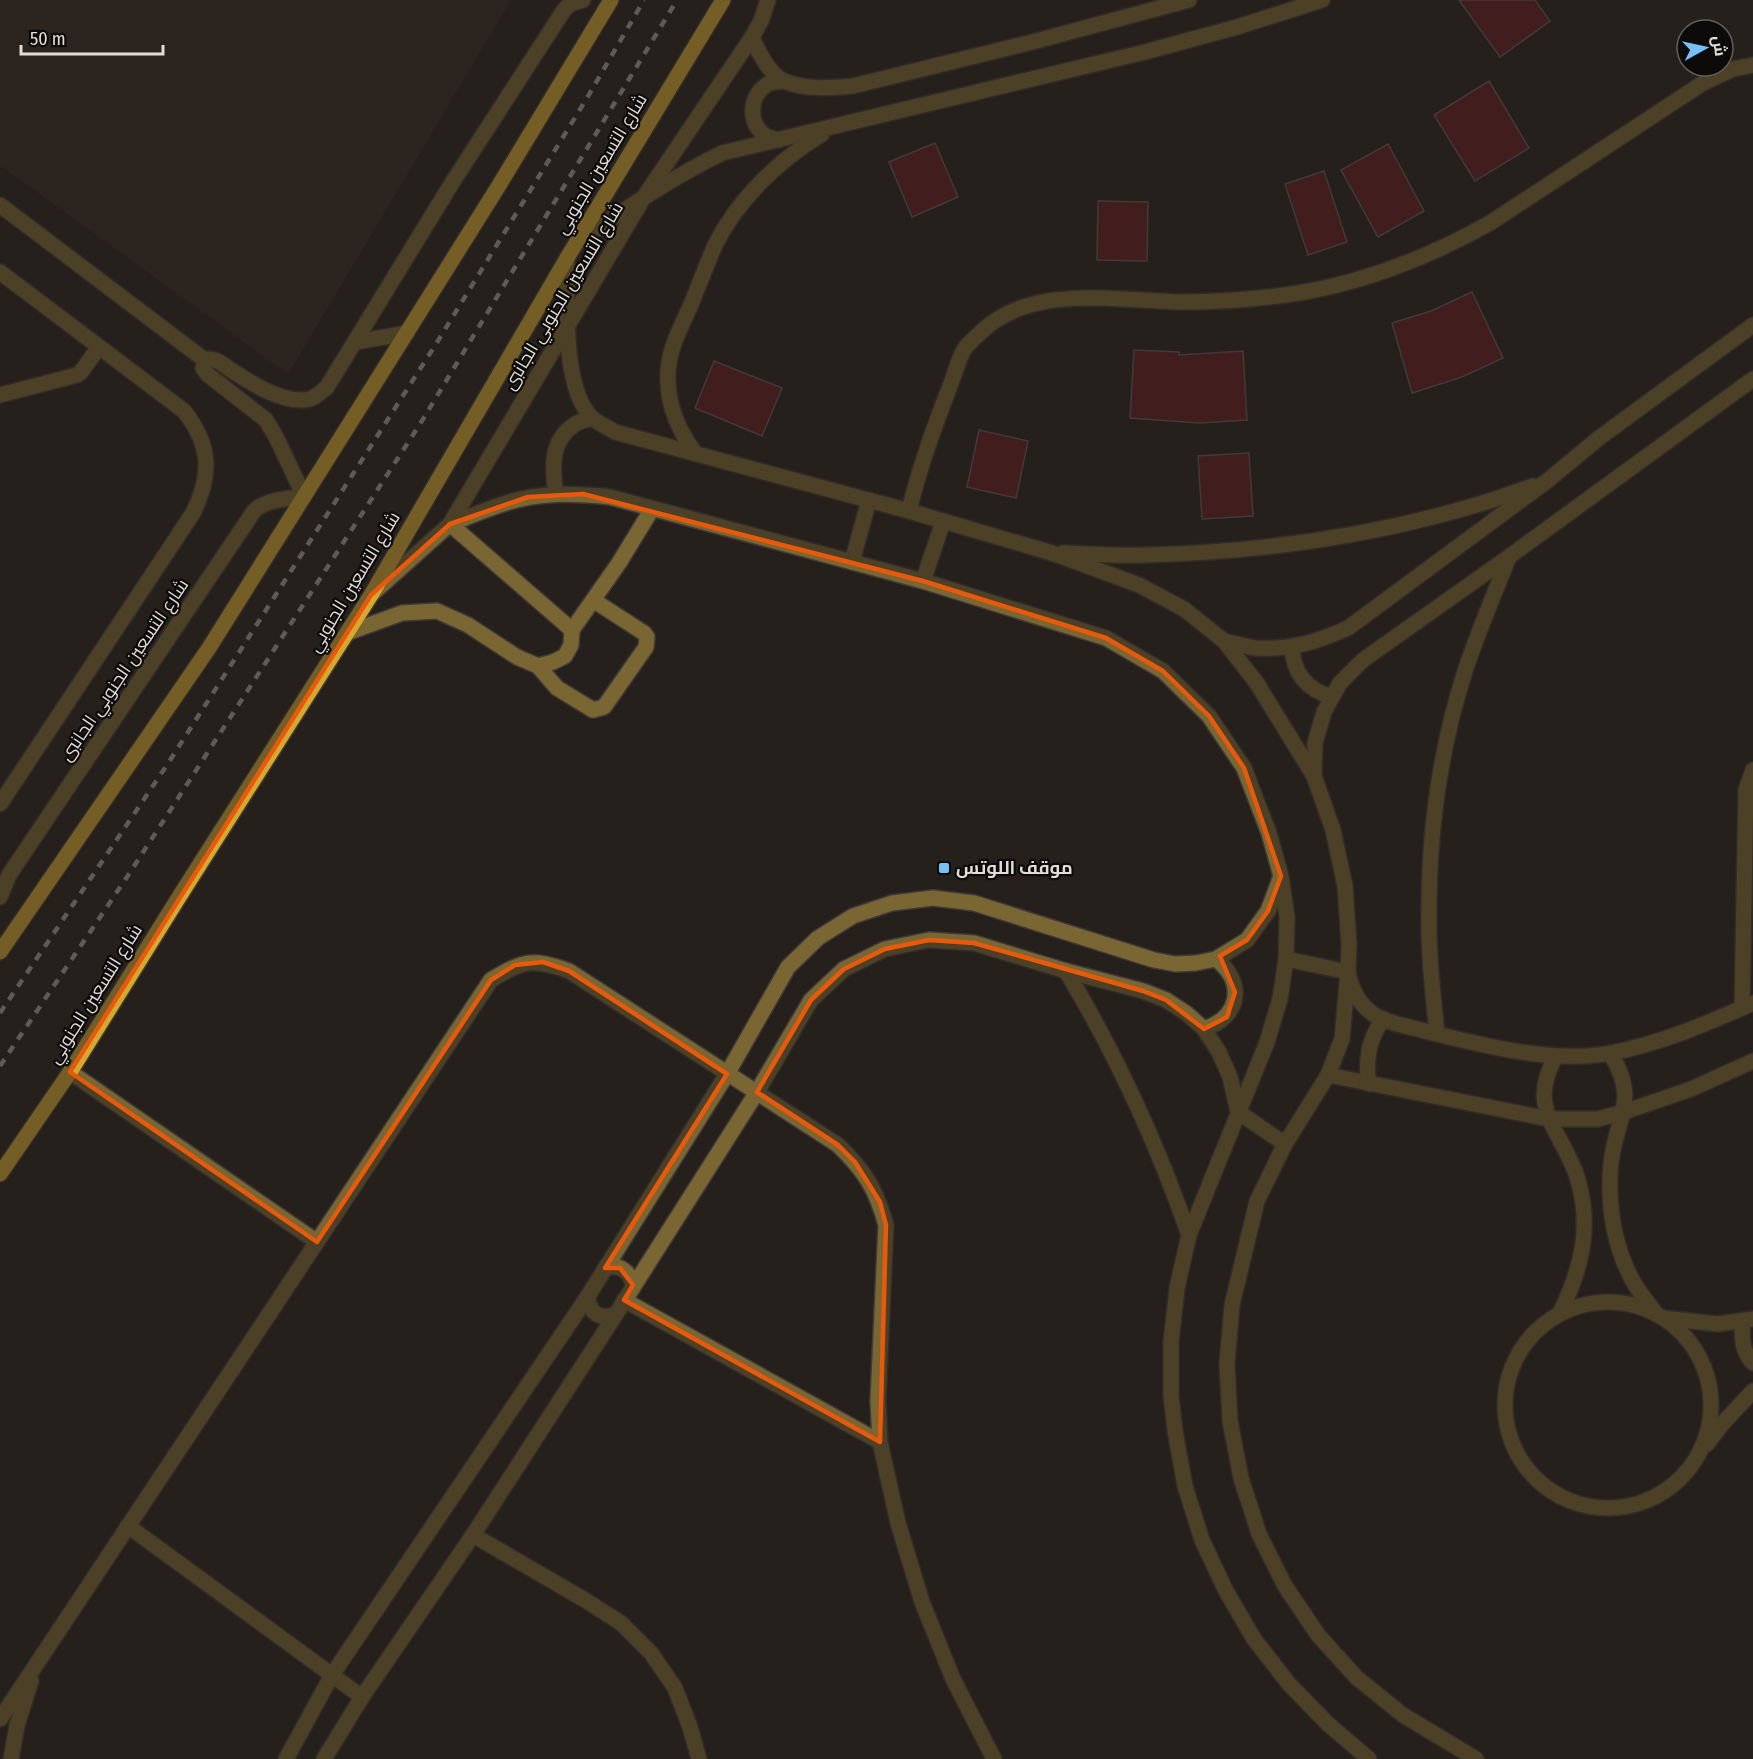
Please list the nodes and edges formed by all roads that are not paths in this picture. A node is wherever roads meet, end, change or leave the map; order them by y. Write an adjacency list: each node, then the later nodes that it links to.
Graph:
1 (583, 0): 20 (street)
2 (611, 0): 19 (main road)
3 (723, 0): 14 (main road, شارع التسعين الجنوبي)
4 (768, 0): 7 (street, شارع التسعين الجنوبي الجانبى)
5 (1190, 0): 9 (street)
6 (1322, 0): 10 (street)
7 (752, 37): 9 (street); 12 (street, شارع التسعين الجنوبي الجانبى)
8 (1753, 64): 32 (street)
9 (782, 81): 11 (street)
10 (833, 128): 11 (street); 26 (street)
11 (779, 140): 12 (street)
12 (644, 197): 14 (street); 18 (street, شارع التسعين الجنوبي الجانبى)
13 (0, 205): 22 (street)
14 (578, 242): 15 (main road, شارع التسعين الجنوبي)
15 (567, 258): 18 (street); 39 (main road, شارع التسعين الجنوبي)
16 (0, 272): 21 (street)
17 (1753, 325): 27 (street)
18 (568, 327): 25 (street); 34 (street, شارع التسعين الجنوبي الجانبى)
19 (407, 333): 20 (street); 29 (main road)
20 (356, 342): 22 (street)
21 (99, 347): 24 (street); 49 (street)
22 (206, 361): 29 (street)
23 (1753, 379): 36 (street)
24 (0, 395)
25 (592, 418): 26 (street); 28 (street)
26 (696, 454): 30 (street)
27 (1547, 481): 35 (street); 44 (street)
28 (556, 494): 31 (street); 34 (street)
29 (304, 496): 51 (street, شارع التسعين الجنوبي الجانبى); 52 (main road)
30 (869, 500): 32 (street); 37 (street)
31 (652, 509): 37 (street); 40 (street)
32 (909, 511): 33 (street)
33 (943, 522): 35 (street); 38 (street)
34 (450, 524): 39 (street, شارع التسعين الجنوبي الجانبى); 41 (street)
35 (1052, 553): 43 (street)
36 (1510, 556): 46 (street); 60 (street)
37 (852, 562): 38 (street)
38 (923, 581): 50 (street)
39 (371, 595): 42 (main road, شارع التسعين الجنوبي)
40 (593, 600): 41 (street); 45 (street)
41 (572, 630): 45 (street)
42 (347, 633): 45 (street); 64 (main road, شارع التسعين الجنوبي)
43 (1224, 641): 44 (street); 48 (street)
44 (1292, 647): 46 (street)
45 (537, 666)
46 (1332, 697): 48 (street)
47 (1753, 770): 57 (street)
48 (1314, 776): 56 (street)
49 (0, 804)
50 (1281, 876): 53 (street); 54 (street)
51 (0, 897)
52 (0, 947)
53 (1216, 959): 59 (street); 65 (street)
54 (1286, 959): 56 (street); 69 (street)
55 (1066, 971): 59 (street); 68 (street); 74 (street)
56 (1348, 972): 58 (street); 66 (street)
57 (1747, 1005): 61 (street)
58 (1383, 1019): 60 (street); 67 (street)
59 (1204, 1029): 69 (street)
60 (1437, 1034): 62 (street)
61 (1610, 1053): 62 (street); 70 (street)
62 (1556, 1056): 71 (street)
63 (1753, 1061): 70 (street)
64 (70, 1072): 73 (main road, شارع التسعين الجنوبي); 75 (street)
65 (727, 1074): 68 (street); 75 (street); 76 (street)
66 (1328, 1075): 67 (street); 72 (street)
67 (1369, 1084): 71 (street)
68 (757, 1092): 77 (street); 86 (street)
69 (1238, 1112): 72 (street); 74 (street)
70 (1624, 1112): 71 (street); 82 (street)
71 (1549, 1119): 80 (street)
72 (1285, 1144): 100 (street)
73 (0, 1174)
74 (1189, 1235): 99 (street)
75 (317, 1242): 88 (street)
76 (605, 1268): 77 (street); 78 (street)
77 (633, 1286): 79 (street)
78 (588, 1296): 81 (street); 91 (street)
79 (624, 1300): 81 (street); 86 (street)
80 (1560, 1313): 82 (street); 87 (street)
81 (615, 1314): 89 (street)
82 (1660, 1316): 83 (street); 87 (street)
83 (1748, 1320): 84 (street)
84 (1753, 1363)
85 (1753, 1391): 87 (street)
86 (880, 1442): 98 (street)
87 (1696, 1459)
88 (128, 1526): 90 (street); 91 (street)
89 (473, 1535): 92 (street); 97 (street)
90 (35, 1667): 93 (street); 94 (street)
91 (332, 1675): 92 (street); 95 (street)
92 (362, 1697): 96 (street)
93 (0, 1719)
94 (11, 1759)
95 (286, 1759)
96 (324, 1759)
97 (699, 1759)
98 (994, 1759)
99 (1369, 1759)
100 (1476, 1759)

